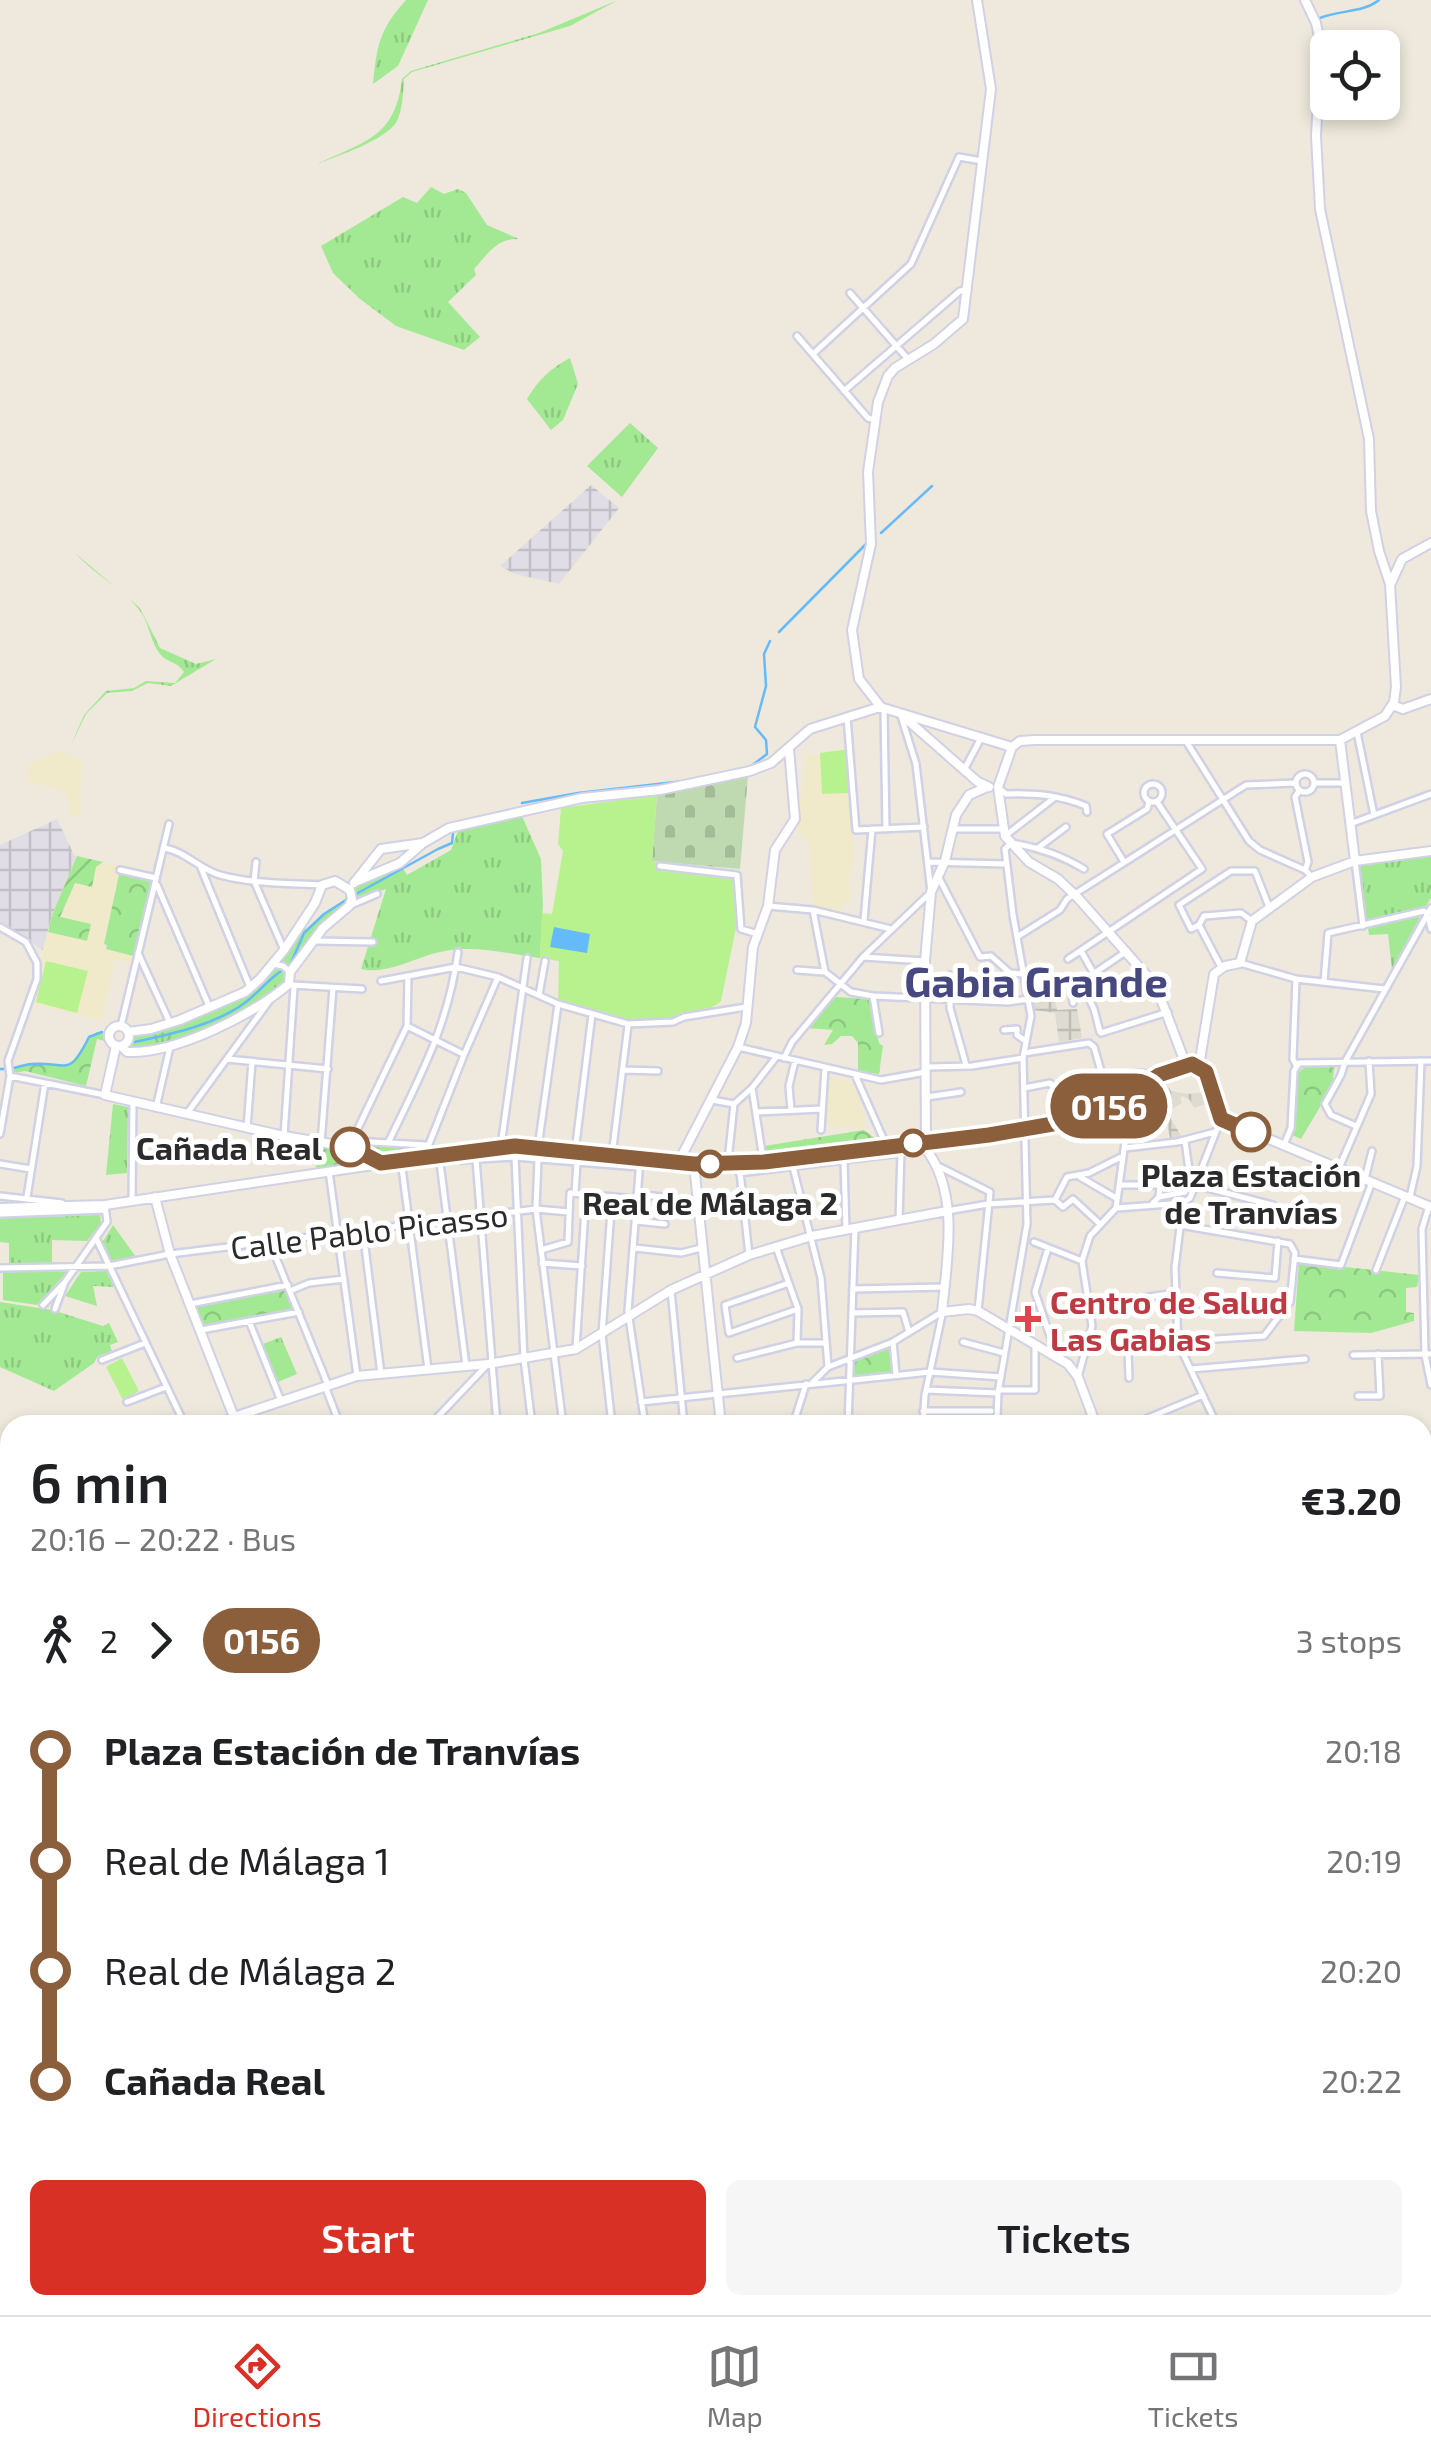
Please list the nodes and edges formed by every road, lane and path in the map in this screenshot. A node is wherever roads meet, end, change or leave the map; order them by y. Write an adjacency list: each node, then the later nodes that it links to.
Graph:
1 (977, 0): 3 (street)
2 (1306, 0): 14 (street)
3 (982, 161): 4 (street); 6 (street)
4 (968, 289): 8 (street); 10 (street)
5 (850, 293): 6 (street)
6 (864, 308): 8 (street); 9 (street)
7 (796, 336): 9 (street)
8 (896, 347): 10 (street); 11 (street)
9 (813, 354): 11 (street)
10 (907, 358): 12 (street)
11 (844, 391): 12 (street)
12 (875, 420): 17 (street)
13 (1431, 543): 14 (street)
14 (1390, 584): 16 (street)
15 (1431, 699): 16 (street)
16 (1392, 705): 20 (street)
17 (882, 708): 18 (street); 19 (street); 44 (street)
18 (900, 714): 21 (street); 26 (street); 42 (street)
19 (846, 715): 25 (street); 45 (street)
20 (1358, 732): 23 (street); 39 (street)
21 (980, 738): 24 (street); 26 (street)
22 (1184, 739): 23 (street); 24 (street); 35 (street)
23 (1340, 740): 29 (street)
24 (1012, 747): 31 (street)
25 (789, 748): 49 (street); 75 (street)
26 (964, 770): 30 (street)
27 (1295, 783): 28 (street); 32 (street); 35 (street)
28 (1314, 783): 29 (street); 32 (street)
29 (1346, 783): 41 (street)
30 (987, 787): 31 (street); 46 (street)
31 (998, 787): 34 (street); 48 (street)
32 (1300, 791): 63 (street)
33 (1431, 794): 39 (street)
34 (1056, 797): 38 (street); 48 (street)
35 (1222, 800): 47 (street); 63 (street)
36 (1149, 802): 37 (street); 37 (street); 57 (street)
37 (1158, 802): 47 (street)
38 (1088, 812)
39 (1374, 815): 41 (street)
40 (169, 824): 50 (street)
41 (1350, 824): 54 (street)
42 (924, 827): 44 (street); 56 (street)
43 (1066, 827): 51 (street)
44 (886, 828): 45 (street)
45 (872, 829): 79 (street)
46 (954, 829): 48 (street); 53 (street)
47 (1177, 830): 57 (street); 69 (street)
48 (1007, 836): 51 (street); 58 (street); 72 (street)
49 (423, 843): 67 (street); 67 (street)
50 (162, 848): 60 (street); 65 (street)
51 (1038, 848): 62 (street)
52 (1431, 851): 54 (street)
53 (945, 861): 56 (street); 58 (street); 64 (street)
54 (1355, 861): 63 (street); 82 (street)
55 (256, 862): 66 (street)
56 (929, 862): 70 (street)
57 (1125, 862): 72 (street)
58 (1006, 864): 88 (street)
59 (660, 866): 87 (street)
60 (200, 868): 66 (street); 118 (street)
61 (120, 870): 65 (street)
62 (1084, 870)
63 (1309, 874): 76 (street)
64 (939, 878): 70 (street); 108 (street)
65 (156, 880): 95 (street); 132 (street)
66 (254, 882): 68 (street); 91 (street)
67 (352, 884): 68 (street); 74 (street)
68 (322, 886): 91 (street)
69 (1172, 889): 73 (street); 86 (street)
70 (931, 892): 84 (street); 100 (street)
71 (377, 894): 74 (street)
72 (1073, 896): 86 (street); 88 (street)
73 (1179, 905): 76 (street); 81 (street)
74 (350, 906): 89 (street)
75 (768, 906): 77 (street); 87 (street)
76 (1270, 907): 80 (street)
77 (813, 910): 79 (street); 107 (street)
78 (1430, 911): 82 (street); 85 (street); 123 (street)
79 (864, 920): 84 (street)
80 (1252, 921): 81 (street); 101 (street)
81 (1200, 926): 104 (street)
82 (1363, 926): 115 (street)
83 (0, 928): 166 (street)
84 (892, 928): 96 (street)
85 (1431, 928)
86 (1108, 932): 92 (street); 93 (street)
87 (758, 934): 133 (street)
88 (1016, 938): 108 (street)
89 (315, 942): 90 (street); 106 (street)
90 (373, 942)
91 (284, 950): 102 (street)
92 (1081, 950): 98 (street); 109 (street)
93 (1127, 951): 109 (street); 134 (street)
94 (458, 952): 103 (street)
95 (138, 953): 136 (street); 139 (street)
96 (863, 957): 100 (street); 117 (street)
97 (528, 958): 122 (street)
98 (1068, 959)
99 (544, 961): 125 (street)
100 (925, 962): 128 (street)
101 (1240, 963): 104 (street); 113 (street)
102 (272, 964): 106 (street); 118 (street)
103 (456, 967): 110 (street); 112 (street); 143 (street)
104 (1222, 968): 160 (street)
105 (796, 970): 107 (street)
106 (290, 972): 116 (street)
107 (825, 972): 117 (street)
108 (1025, 974): 127 (street)
109 (1094, 974): 120 (street)
110 (408, 976): 114 (street); 138 (street)
111 (950, 976): 129 (street)
112 (498, 977): 122 (street); 147 (street)
113 (1296, 979): 115 (street); 161 (street)
114 (382, 982)
115 (1324, 982): 123 (street)
116 (292, 985): 119 (street); 124 (street); 159 (street)
117 (840, 985): 126 (street); 149 (street)
118 (250, 988): 132 (street)
119 (333, 988): 121 (street); 164 (street)
120 (1084, 988): 130 (street); 134 (street)
121 (362, 989)
122 (524, 989): 125 (street); 201 (street)
123 (1385, 989): 156 (street)
124 (272, 996): 144 (street); 150 (street)
125 (539, 996): 131 (street)
126 (873, 996): 128 (street); 141 (street)
127 (1029, 998): 129 (street); 142 (street)
128 (925, 999): 129 (street); 163 (street)
129 (949, 999): 157 (street)
130 (1073, 1003)
131 (558, 1004): 135 (street); 204 (street)
132 (209, 1006): 136 (street)
133 (749, 1006): 137 (street); 146 (street)
134 (1168, 1012): 158 (street)
135 (592, 1014): 137 (street); 213 (street)
136 (170, 1023): 139 (street)
137 (628, 1024): 165 (street)
138 (407, 1026): 143 (street); 199 (street)
139 (124, 1029): 145 (street); 145 (street)
140 (1004, 1030): 142 (street)
141 (879, 1033)
142 (1024, 1040): 148 (street)
143 (438, 1041): 147 (street); 198 (street)
144 (170, 1044): 145 (street); 182 (street)
145 (119, 1046): 175 (street)
146 (738, 1047): 149 (street); 177 (street)
147 (464, 1054): 200 (street)
148 (1024, 1056): 157 (street); 170 (street); 173 (street)
149 (780, 1057): 151 (street); 172 (street)
150 (228, 1059): 155 (street); 186 (street)
151 (795, 1061): 162 (street); 184 (street)
152 (1369, 1061): 153 (street); 156 (street); 188 (street)
153 (1421, 1061): 154 (street); 244 (street)
154 (1431, 1061)
155 (252, 1062): 159 (street); 189 (street)
156 (1345, 1062): 161 (street); 188 (street)
157 (966, 1065): 163 (street)
158 (1186, 1065): 160 (street); 169 (street)
159 (290, 1066): 164 (street); 194 (street)
160 (1198, 1066): 187 (street)
161 (1296, 1066): 202 (street)
162 (826, 1068): 168 (street); 183 (street)
163 (928, 1069): 168 (street); 176 (street)
164 (328, 1070): 197 (street)
165 (623, 1070): 167 (street); 210 (street)
166 (9, 1072): 171 (street); 181 (street)
167 (658, 1072)
168 (855, 1075): 203 (street)
169 (1159, 1075): 170 (street); 180 (street)
170 (1103, 1078): 173 (street)
171 (46, 1084): 175 (street); 229 (street)
172 (752, 1088): 179 (street); 185 (street)
173 (1024, 1088): 190 (street)
174 (961, 1092): 176 (street)
175 (105, 1095): 178 (street)
176 (927, 1097): 195 (street)
177 (709, 1100): 179 (street); 221 (street)
178 (133, 1102): 182 (street); 247 (street)
179 (734, 1104): 224 (street)
180 (1113, 1104): 190 (street); 208 (street)
181 (2, 1106): 193 (street)
182 (156, 1108): 186 (street)
183 (822, 1109): 184 (street); 191 (street)
184 (792, 1110): 185 (street)
185 (756, 1112): 218 (street)
186 (186, 1115): 189 (street)
187 (1221, 1119): 192 (street); 202 (street)
188 (1356, 1126): 228 (street)
189 (246, 1128): 194 (street)
190 (1025, 1129): 195 (street); 248 (street)
191 (821, 1130)
192 (1215, 1132): 196 (street); 234 (street)
193 (0, 1134)
194 (284, 1136): 197 (street)
195 (926, 1141): 205 (street); 226 (street)
196 (1184, 1141): 208 (street); 243 (street)
197 (321, 1143): 199 (street)
198 (388, 1143): 199 (street); 200 (street)
199 (351, 1144): 219 (street)
200 (426, 1146): 211 (street)
201 (501, 1146): 204 (street); 207 (street)
202 (1284, 1146): 228 (street)
203 (887, 1147): 205 (street); 218 (street)
204 (538, 1148): 213 (street)
205 (902, 1148): 217 (street); 267 (street)
206 (1372, 1151): 232 (street)
207 (458, 1152): 209 (street); 214 (street)
208 (1124, 1152): 231 (street); 233 (street)
209 (439, 1154): 211 (street); 265 (street)
210 (612, 1156): 213 (street); 220 (street)
211 (424, 1157): 216 (street)
212 (515, 1157): 214 (street); 215 (street); 261 (street)
213 (576, 1157): 215 (street); 220 (street); 235 (street)
214 (476, 1159): 264 (street)
215 (538, 1159): 259 (street)
216 (401, 1160): 219 (street); 270 (street)
217 (844, 1160): 225 (street); 272 (street)
218 (764, 1162): 227 (street)
219 (381, 1163): 230 (street)
220 (640, 1163): 221 (street); 242 (street)
221 (678, 1163): 223 (street)
222 (0, 1164): 229 (street)
223 (694, 1164): 224 (street); 282 (street)
224 (728, 1164): 227 (street)
225 (793, 1167): 227 (street); 250 (street)
226 (940, 1167): 251 (street); 263 (street)
227 (739, 1168): 254 (street)
228 (1339, 1168): 232 (street)
229 (31, 1169): 240 (street)
230 (328, 1171): 241 (street); 274 (street)
231 (1078, 1176): 245 (street); 246 (street)
232 (1368, 1181): 244 (street); 287 (street)
233 (1120, 1185): 243 (street); 245 (street)
234 (1196, 1185): 249 (street); 255 (street)
235 (575, 1192): 236 (street); 262 (street)
236 (586, 1194): 238 (street); 291 (street)
237 (0, 1196): 240 (street)
238 (612, 1196): 242 (street); 321 (street)
239 (661, 1196): 242 (street)
240 (27, 1197): 256 (street)
241 (155, 1197): 247 (street); 285 (street)
242 (637, 1197): 266 (street)
243 (1159, 1197): 252 (street)
244 (1407, 1197): 253 (street); 294 (street)
245 (1116, 1198): 258 (street)
246 (1055, 1200): 248 (street); 269 (street)
247 (132, 1201): 257 (street)
248 (1028, 1203): 251 (street); 318 (street)
249 (1183, 1203): 252 (street); 271 (street)
250 (804, 1204): 254 (street); 275 (street)
251 (988, 1204): 263 (street); 312 (street)
252 (1152, 1204): 258 (street)
253 (1429, 1204): 334 (street)
254 (742, 1205): 286 (street)
255 (1273, 1205)
256 (74, 1206): 257 (street); 260 (street)
257 (105, 1208): 260 (street); 276 (street)
258 (1116, 1208): 269 (street)
259 (536, 1210): 261 (street, Calle Pablo Picasso); 262 (street, Calle Pablo Picasso); 284 (street)
260 (0, 1211)
261 (518, 1212): 264 (street, Calle Pablo Picasso); 338 (street)
262 (569, 1212): 284 (street)
263 (947, 1212): 267 (street); 302 (street)
264 (483, 1216): 265 (street, Calle Pablo Picasso); 341 (street)
265 (446, 1221): 270 (street, Calle Pablo Picasso); 342 (street)
266 (636, 1221): 268 (street); 281 (street)
267 (899, 1222): 272 (street)
268 (666, 1224)
269 (1100, 1224): 288 (street)
270 (410, 1225): 273 (street, Calle Pablo Picasso); 345 (street)
271 (1180, 1225): 277 (street); 304 (street)
272 (850, 1229): 275 (street); 301 (street)
273 (363, 1231): 274 (street, Calle Pablo Picasso); 347 (street)
274 (338, 1234): 278 (street, Calle Pablo Picasso); 297 (street)
275 (812, 1236): 280 (street); 325 (street)
276 (96, 1238): 290 (street); 292 (street)
277 (1278, 1241): 287 (street); 295 (street)
278 (270, 1242): 285 (street, Calle Pablo Picasso); 300 (street)
279 (1034, 1242): 283 (street)
280 (776, 1247): 286 (street); 299 (street)
281 (634, 1248): 282 (street); 316 (street)
282 (701, 1248): 296 (street)
283 (1048, 1248): 288 (street); 330 (street)
284 (540, 1250): 289 (street)
285 (170, 1254): 290 (street, Calle Pablo Picasso); 306 (street)
286 (749, 1255): 296 (street)
287 (1294, 1260): 311 (street)
288 (1082, 1261): 308 (street)
289 (542, 1263): 291 (street); 332 (street)
290 (109, 1266): 292 (street, Calle Pablo Picasso); 327 (street)
291 (582, 1266): 329 (street)
292 (76, 1267): 293 (street, Calle Pablo Picasso); 298 (street)
293 (0, 1268)
294 (1376, 1270)
295 (1217, 1273)
296 (705, 1274): 303 (street); 360 (street)
297 (344, 1279): 300 (street); 349 (street)
298 (66, 1282): 307 (street); 309 (street)
299 (789, 1283): 310 (street); 310 (street)
300 (289, 1288): 306 (street); 313 (street)
301 (853, 1288): 302 (street); 315 (street)
302 (944, 1288): 314 (street)
303 (670, 1290): 316 (street); 363 (street)
304 (1176, 1292): 305 (street); 308 (street)
305 (1177, 1302): 311 (street); 326 (street)
306 (190, 1304): 319 (street)
307 (42, 1305)
308 (1089, 1306): 351 (street)
309 (55, 1309)
310 (798, 1309): 324 (street)
311 (1284, 1310): 326 (street)
312 (978, 1311): 314 (street); 318 (street)
313 (299, 1312): 317 (street); 356 (street)
314 (942, 1312): 320 (street); 346 (street)
315 (852, 1313): 320 (street); 337 (street)
316 (631, 1316): 321 (street); 366 (street)
317 (249, 1321): 319 (street); 364 (street)
318 (1009, 1327): 328 (street); 331 (street)
319 (201, 1330): 370 (street)
320 (910, 1333): 322 (street)
321 (602, 1334): 329 (street); 377 (street)
322 (893, 1342): 337 (street); 348 (street)
323 (964, 1342): 331 (street)
324 (798, 1343): 325 (street); 336 (street)
325 (826, 1343): 343 (street)
326 (1178, 1343): 344 (street); 352 (street)
327 (145, 1344): 340 (street); 357 (street)
328 (1035, 1344): 330 (street); 359 (street)
329 (576, 1349): 332 (street)
330 (1050, 1352): 351 (street)
331 (1004, 1353): 350 (street)
332 (552, 1354): 338 (street); 376 (street)
333 (1378, 1354): 334 (street); 335 (street); 362 (street)
334 (1428, 1354): 355 (street)
335 (1352, 1355)
336 (738, 1358)
337 (850, 1358): 343 (street); 353 (street)
338 (524, 1359): 341 (street); 375 (street)
339 (1306, 1359): 344 (street)
340 (102, 1360)
341 (490, 1363): 342 (street); 373 (street); 374 (street)
342 (466, 1366): 345 (street)
343 (828, 1368): 354 (street)
344 (1191, 1369): 361 (street)
345 (428, 1370): 347 (street)
346 (930, 1372): 348 (street); 350 (street); 358 (street)
347 (380, 1374): 349 (street)
348 (896, 1375): 353 (street)
349 (357, 1376): 356 (street)
350 (1001, 1378): 359 (street)
351 (1078, 1378): 385 (street)
352 (1130, 1378)
353 (849, 1379): 354 (street); 382 (street)
354 (809, 1384): 360 (street); 381 (street)
355 (1431, 1385)
356 (326, 1386): 364 (street); 372 (street)
357 (166, 1387): 365 (street); 369 (street)
358 (926, 1390): 359 (street); 367 (street)
359 (998, 1392): 384 (street)
360 (716, 1394): 363 (street); 380 (street)
361 (1203, 1395): 386 (street); 387 (street)
362 (1358, 1396)
363 (681, 1397): 366 (street); 379 (street)
364 (281, 1401): 371 (street)
365 (128, 1402)
366 (641, 1402): 378 (street)
367 (922, 1411): 368 (street); 383 (street)
368 (990, 1411)
369 (181, 1415)
370 (233, 1415)
371 (240, 1415)
372 (336, 1415)
373 (440, 1415)
374 (494, 1415)
375 (531, 1415)
376 (561, 1415)
377 (611, 1415)
378 (643, 1415)
379 (683, 1415)
380 (719, 1415)
381 (797, 1415)
382 (848, 1415)
383 (923, 1415)
384 (998, 1415)
385 (1092, 1415)
386 (1155, 1415)
387 (1212, 1415)

